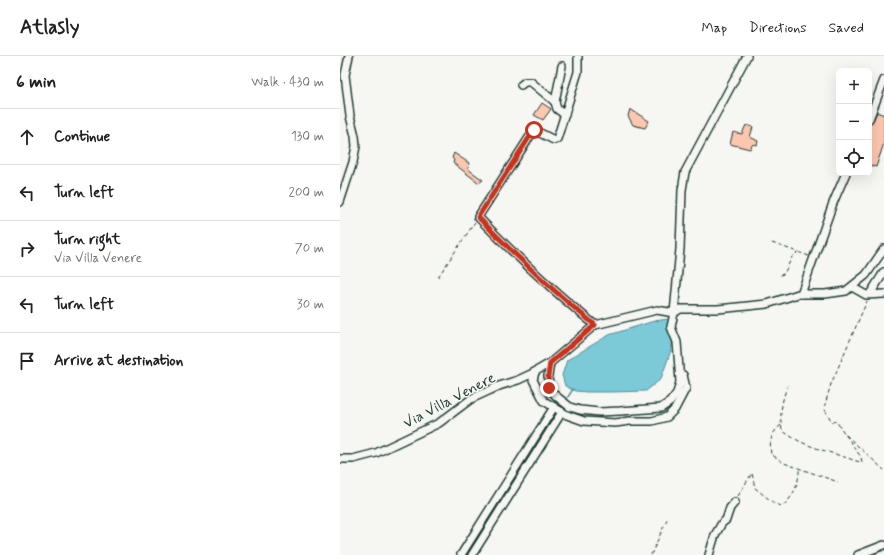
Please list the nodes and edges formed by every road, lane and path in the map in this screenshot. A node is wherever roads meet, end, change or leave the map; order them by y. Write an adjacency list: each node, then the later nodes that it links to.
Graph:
1 (349, 56): 11 (street)
2 (578, 56): 9 (street)
3 (747, 56): 24 (street)
4 (562, 66): 7 (street)
5 (884, 80): 8 (street)
6 (521, 85): 7 (street)
7 (555, 102): 9 (street)
8 (872, 111)
9 (565, 115): 12 (street)
10 (845, 176): 16 (street)
11 (340, 202)
12 (478, 217): 19 (path); 25 (street)
13 (772, 244): 15 (path)
14 (884, 249): 20 (street, Via Villa Venere)
15 (798, 253): 16 (path); 18 (path)
16 (813, 258): 21 (street)
17 (884, 272): 22 (street)
18 (780, 275)
19 (438, 277)
20 (852, 286): 21 (street, Via Villa Venere); 22 (street)
21 (801, 294): 24 (street, Via Villa Venere)
22 (868, 294): 23 (street); 32 (path)
23 (884, 294)
24 (674, 313): 25 (street, Via Villa Venere); 26 (street)
25 (595, 325): 27 (street, Via Villa Venere)
26 (678, 356): 27 (street); 30 (street)
27 (550, 363): 28 (street, Via Villa Venere)
28 (535, 372): 30 (street); 33 (street, Via Villa Venere)
29 (788, 385): 31 (path)
30 (558, 410): 40 (street); 41 (street)
31 (781, 425): 32 (path); 34 (path)
32 (844, 433): 35 (path)
33 (340, 459)
34 (800, 468): 36 (path); 37 (path)
35 (884, 470)
36 (838, 482)
37 (735, 502): 43 (street)
38 (668, 517): 42 (path)
39 (884, 545): 44 (street)
40 (461, 555)
41 (472, 555)
42 (651, 555)
43 (709, 555)
44 (862, 555)

